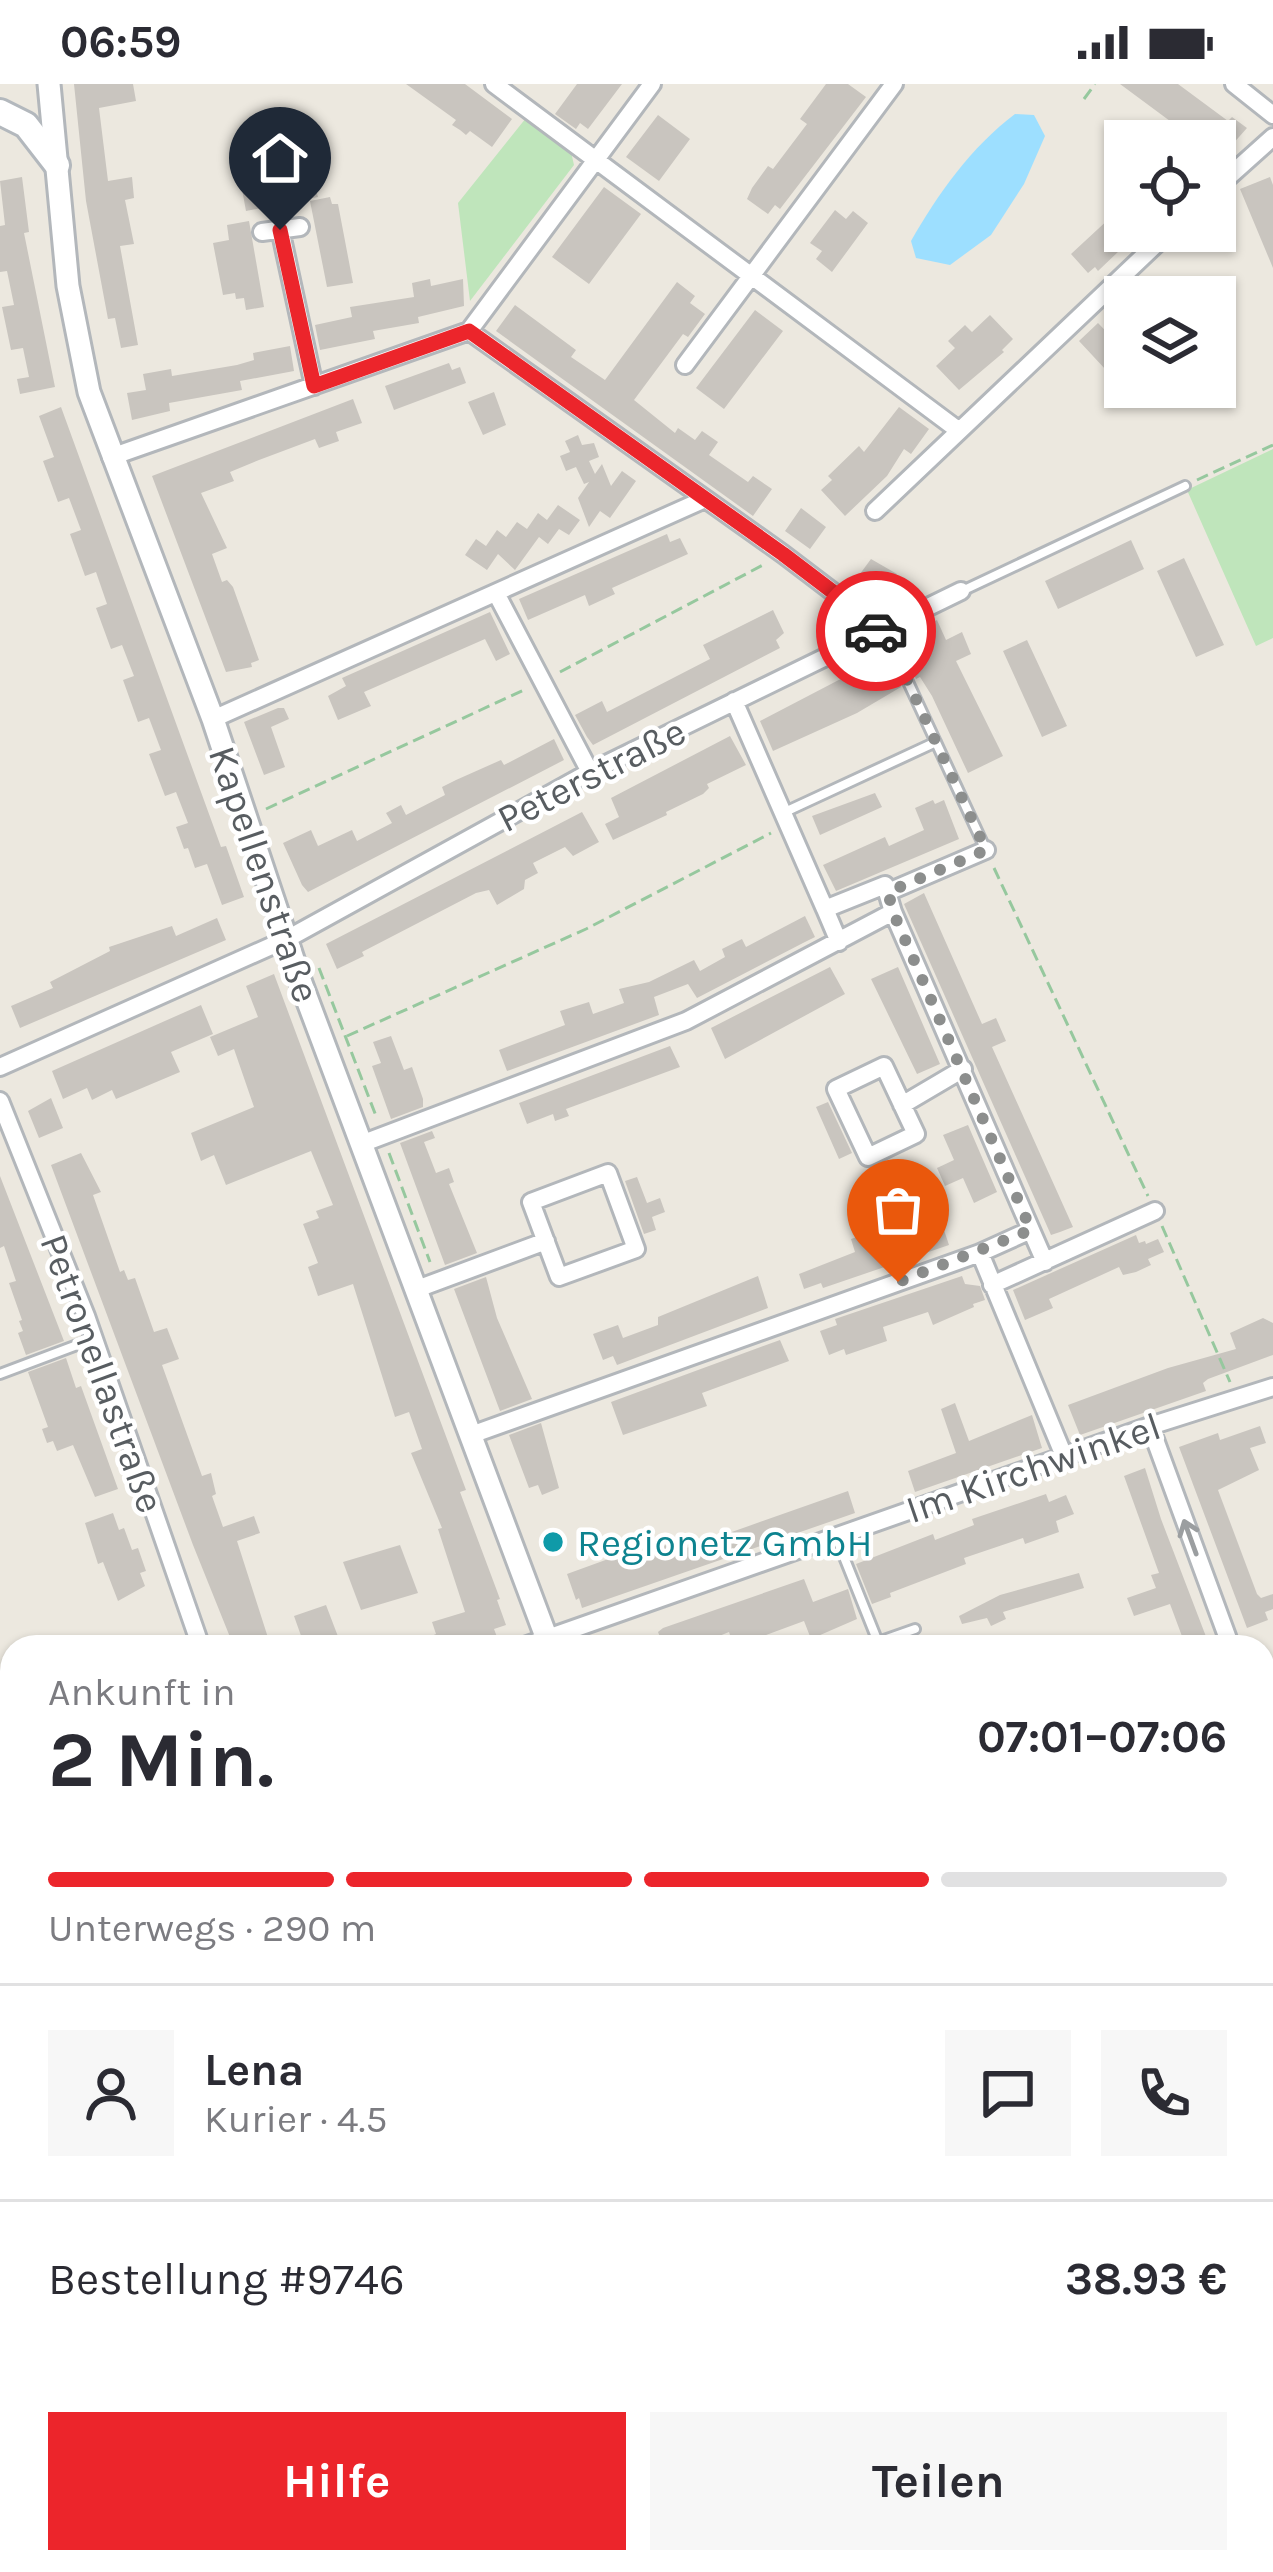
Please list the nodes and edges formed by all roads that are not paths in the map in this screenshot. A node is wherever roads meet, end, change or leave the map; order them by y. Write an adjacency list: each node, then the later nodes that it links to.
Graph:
1 (49, 84): 10 (street, Kapellenstraße)
2 (494, 84): 9 (street)
3 (652, 84): 9 (street)
4 (894, 84): 14 (street)
5 (1234, 84): 7 (street)
6 (0, 112): 10 (main road)
7 (1273, 115)
8 (1273, 137): 11 (street)
9 (595, 159): 14 (street); 15 (street)
10 (57, 165): 19 (street, Kapellenstraße)
11 (1236, 170)
12 (300, 227): 17 (street)
13 (1148, 252): 18 (street)
14 (755, 276): 16 (street); 18 (street)
15 (469, 331): 17 (street); 21 (street)
16 (685, 365)
17 (314, 386): 19 (street)
18 (958, 430): 22 (street)
19 (111, 457): 27 (street, Kapellenstraße)
20 (1185, 486): 23 (lane, Peterstraße)
21 (705, 499): 24 (street); 25 (street)
22 (875, 511)
23 (961, 592): 25 (street, Peterstraße)
24 (496, 593): 27 (street); 29 (street)
25 (879, 630): 26 (street, Peterstraße); 28 (lane)
26 (734, 701): 29 (street, Peterstraße); 30 (street)
27 (213, 719): 35 (street, Kapellenstraße)
28 (936, 742): 30 (lane); 31 (lane)
29 (590, 772): 35 (street, Peterstraße)
30 (786, 818): 33 (street)
31 (986, 850): 32 (street)
32 (888, 892): 33 (street); 34 (street)
33 (825, 909): 36 (street)
34 (893, 912): 36 (street); 38 (street)
35 (287, 939): 37 (street, Peterstraße); 41 (street, Kapellenstraße)
36 (839, 942): 41 (street)
37 (0, 1067)
38 (963, 1069): 40 (street); 43 (street)
39 (0, 1101): 49 (street, Petronellastraße)
40 (902, 1105): 40 (street)
41 (361, 1144): 47 (street, Kapellenstraße)
42 (1155, 1211): 46 (street)
43 (1031, 1230): 45 (street); 46 (street)
44 (546, 1241): 44 (street); 47 (street)
45 (980, 1253): 48 (street); 53 (street)
46 (1045, 1262): 48 (street)
47 (427, 1286): 53 (street, Kapellenstraße)
48 (992, 1286): 54 (street)
49 (94, 1339): 50 (lane); 57 (street, Petronellastraße)
50 (0, 1374)
51 (1273, 1388): 52 (street, Im Kirchwinkel)
52 (1150, 1426): 54 (street, Im Kirchwinkel); 62 (street, one-way to 52)
53 (471, 1435): 58 (street, Kapellenstraße)
54 (1064, 1456): 55 (street, Im Kirchwinkel)
55 (835, 1536): 59 (street, Im Kirchwinkel); 60 (lane)
56 (915, 1629): 61 (lane)
57 (197, 1635)
58 (545, 1635)
59 (567, 1635)
60 (875, 1635)
61 (898, 1635)
62 (1227, 1635)

